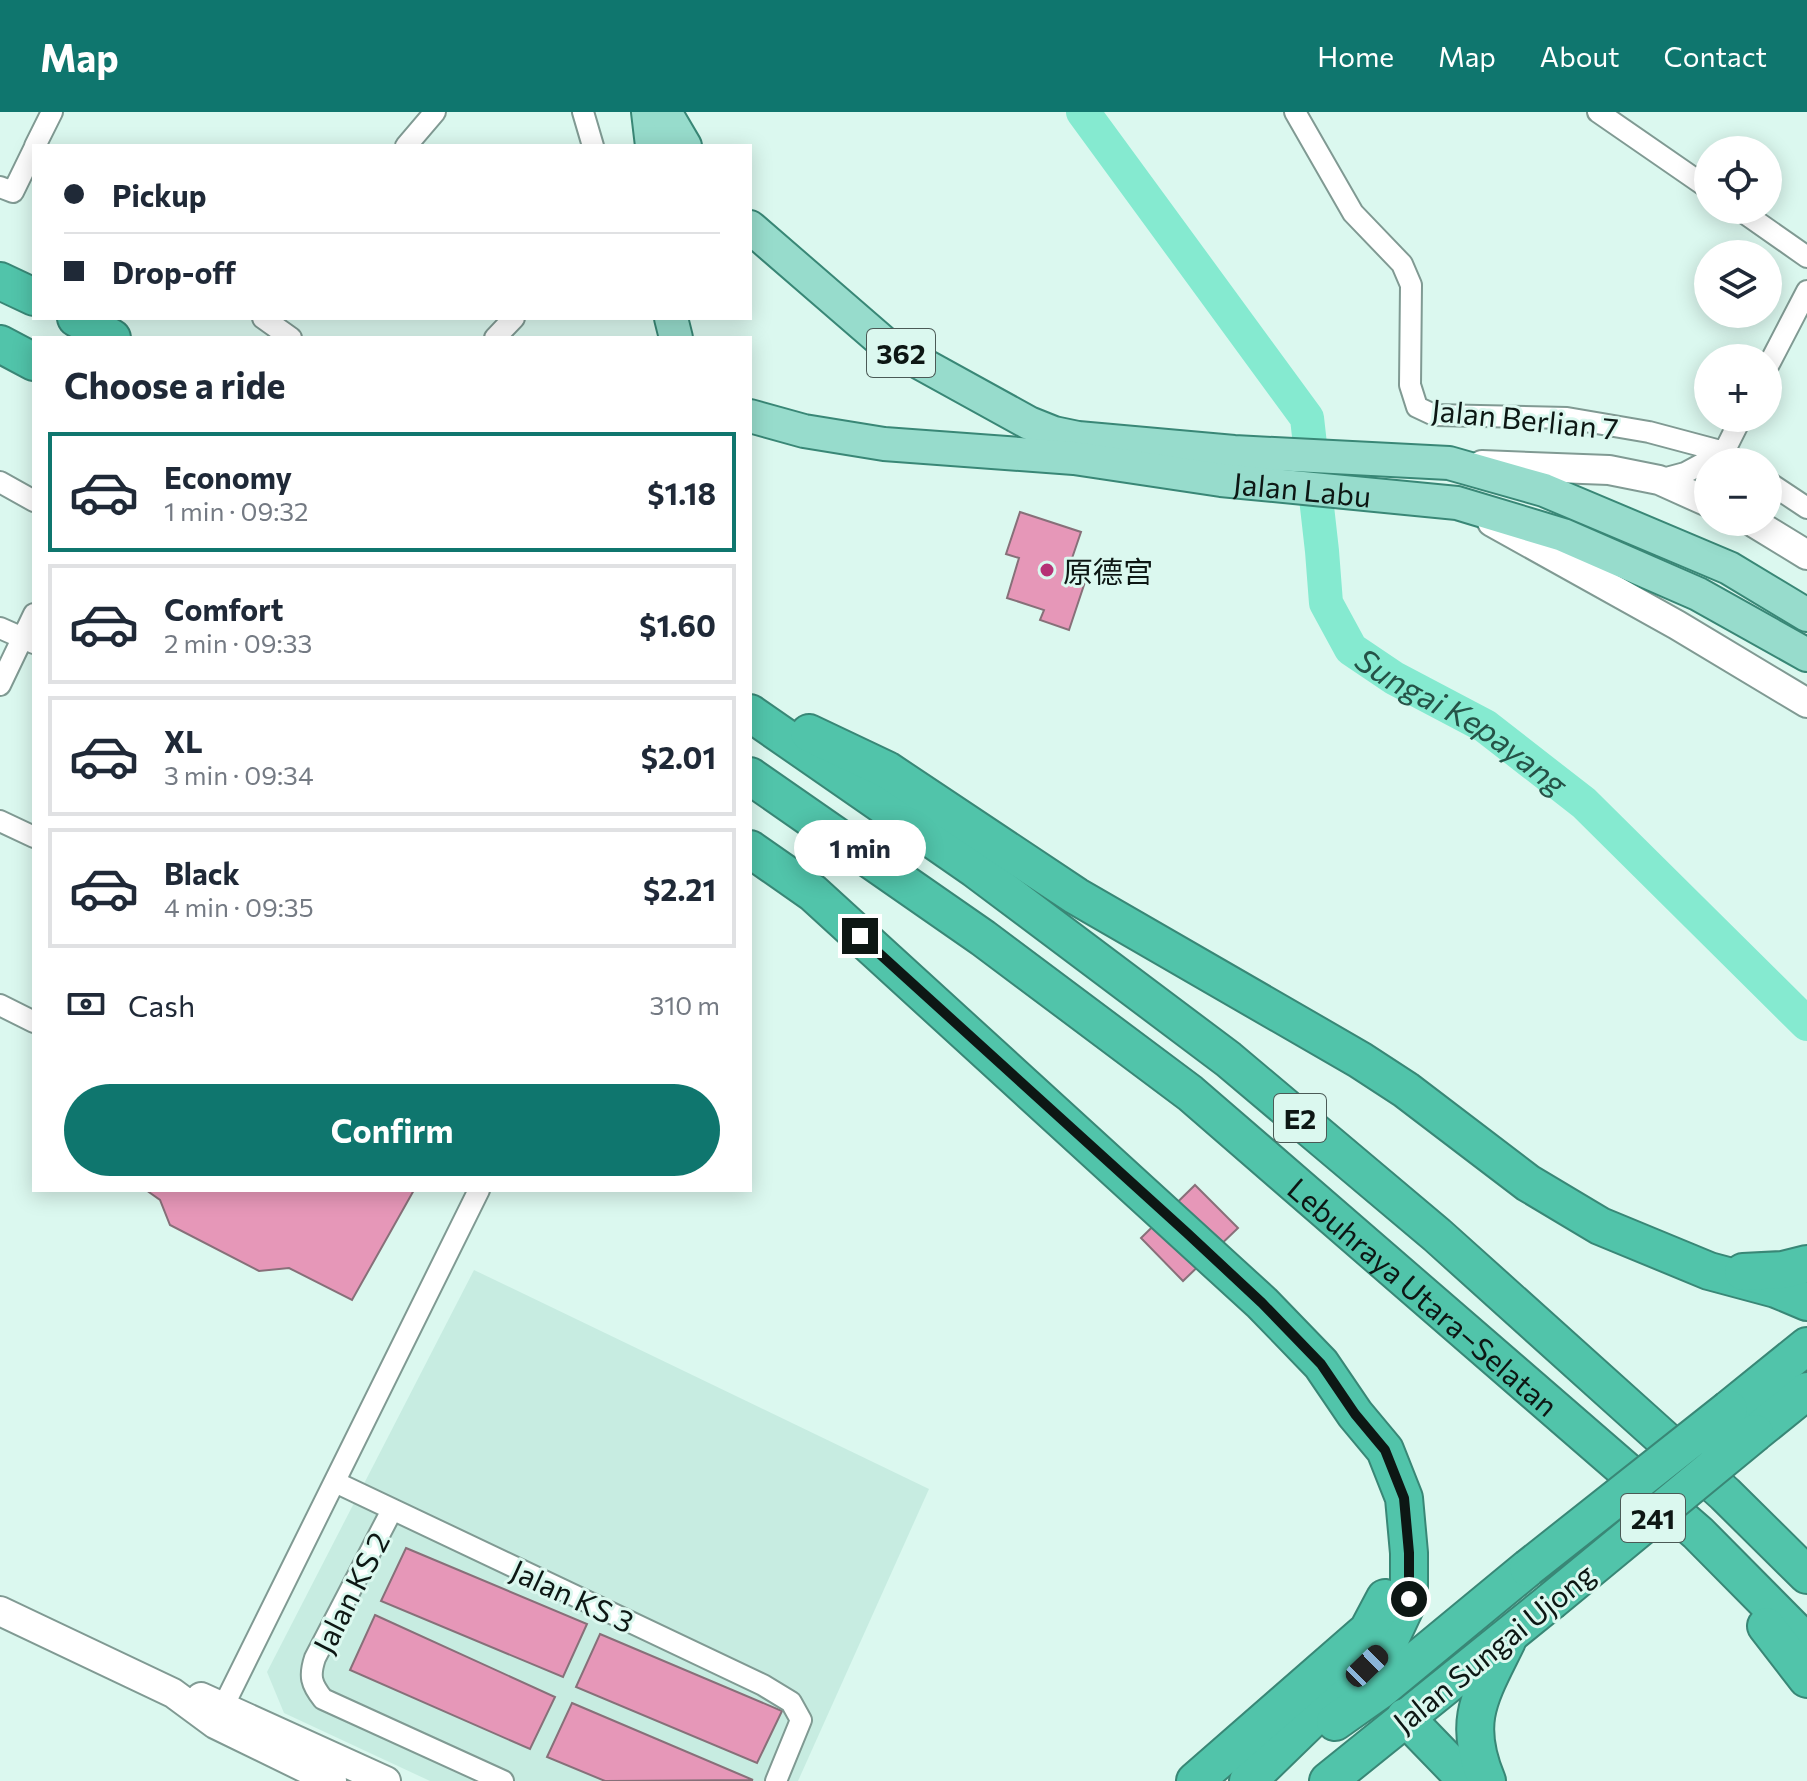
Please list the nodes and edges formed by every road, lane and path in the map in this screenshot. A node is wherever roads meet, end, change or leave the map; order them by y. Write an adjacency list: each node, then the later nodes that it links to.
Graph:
1 (52, 112): 8 (street)
2 (583, 112): 10 (street)
3 (648, 112): 11 (main road)
4 (665, 112): 12 (main road)
5 (1295, 112): 32 (street, Jalan Berlian 7)
6 (426, 115): 9 (street)
7 (1609, 115): 14 (street)
8 (36, 144)
9 (407, 144)
10 (592, 144)
11 (652, 144)
12 (684, 144)
13 (32, 153): 15 (street)
14 (1694, 178)
15 (0, 187)
16 (1760, 224): 18 (street)
17 (752, 229): 34 (main road, Jalan Labu / 362)
18 (1807, 257)
19 (0, 281): 21 (highway)
20 (1807, 291): 29 (street)
21 (32, 296)
22 (80, 320): 25 (highway)
23 (266, 320): 26 (street)
24 (512, 320): 27 (street)
25 (108, 336)
26 (288, 336)
27 (497, 336)
28 (0, 344): 30 (highway)
29 (1779, 344)
30 (32, 361)
31 (752, 417): 34 (main road, Jalan Labu / 362)
32 (1697, 448)
33 (1449, 463): 34 (main road, Jalan Labu / 362); 36 (main road, Jalan Labu / 362); 45 (main road)
34 (1228, 466): 41 (main road, Jalan Labu / 362)
35 (1694, 470): 36 (street)
36 (1659, 480): 39 (main road, Jalan Labu / 362)
37 (0, 482): 40 (street)
38 (1782, 491): 42 (street)
39 (1694, 496)
40 (32, 500)
41 (1457, 503): 48 (main road); 50 (main road, Jalan Labu / 362)
42 (1807, 508)
43 (1776, 536): 44 (main road)
44 (1807, 555)
45 (1807, 615)
46 (0, 628): 47 (street)
47 (28, 641): 49 (street)
48 (1807, 655)
49 (0, 685)
50 (1807, 703)
51 (752, 705): 61 (highway)
52 (752, 714): 69 (highway, Lebuhraya Utara–Selatan / E2)
53 (752, 777): 67 (highway, Lebuhraya Utara–Selatan / E2)
54 (0, 821): 55 (street)
55 (32, 836)
56 (752, 850): 68 (highway)
57 (0, 1005): 58 (street)
58 (32, 1021)
59 (478, 1192): 65 (street)
60 (1807, 1264): 61 (highway)
61 (1709, 1271): 62 (highway)
62 (1807, 1302)
63 (1807, 1346): 81 (highway, Jalan Sungai Ujong / 241, bridge)
64 (1807, 1391): 71 (highway, Jalan Sungai Ujong / 241, bridge)
65 (335, 1482): 66 (street, Jalan KS 3); 74 (street)
66 (392, 1510): 78 (street, Jalan KS 2); 79 (street, Jalan KS 3)
67 (1698, 1533): 72 (highway, Lebuhraya Utara–Selatan / E2); 73 (highway)
68 (1409, 1553): 80 (highway); 81 (highway)
69 (1807, 1575)
70 (0, 1611): 74 (main road)
71 (1511, 1633): 75 (highway, Jalan Sungai Ujong / 241); 84 (highway)
72 (1807, 1643)
73 (1807, 1679)
74 (219, 1715): 76 (main road); 77 (main road)
75 (1405, 1717): 82 (highway, Jalan Sungai Ujong / 241); 83 (highway)
76 (332, 1781)
77 (386, 1781)
78 (503, 1781)
79 (776, 1781)
80 (1195, 1781)
81 (1250, 1781)
82 (1328, 1781)
83 (1467, 1781)
84 (1487, 1781)

